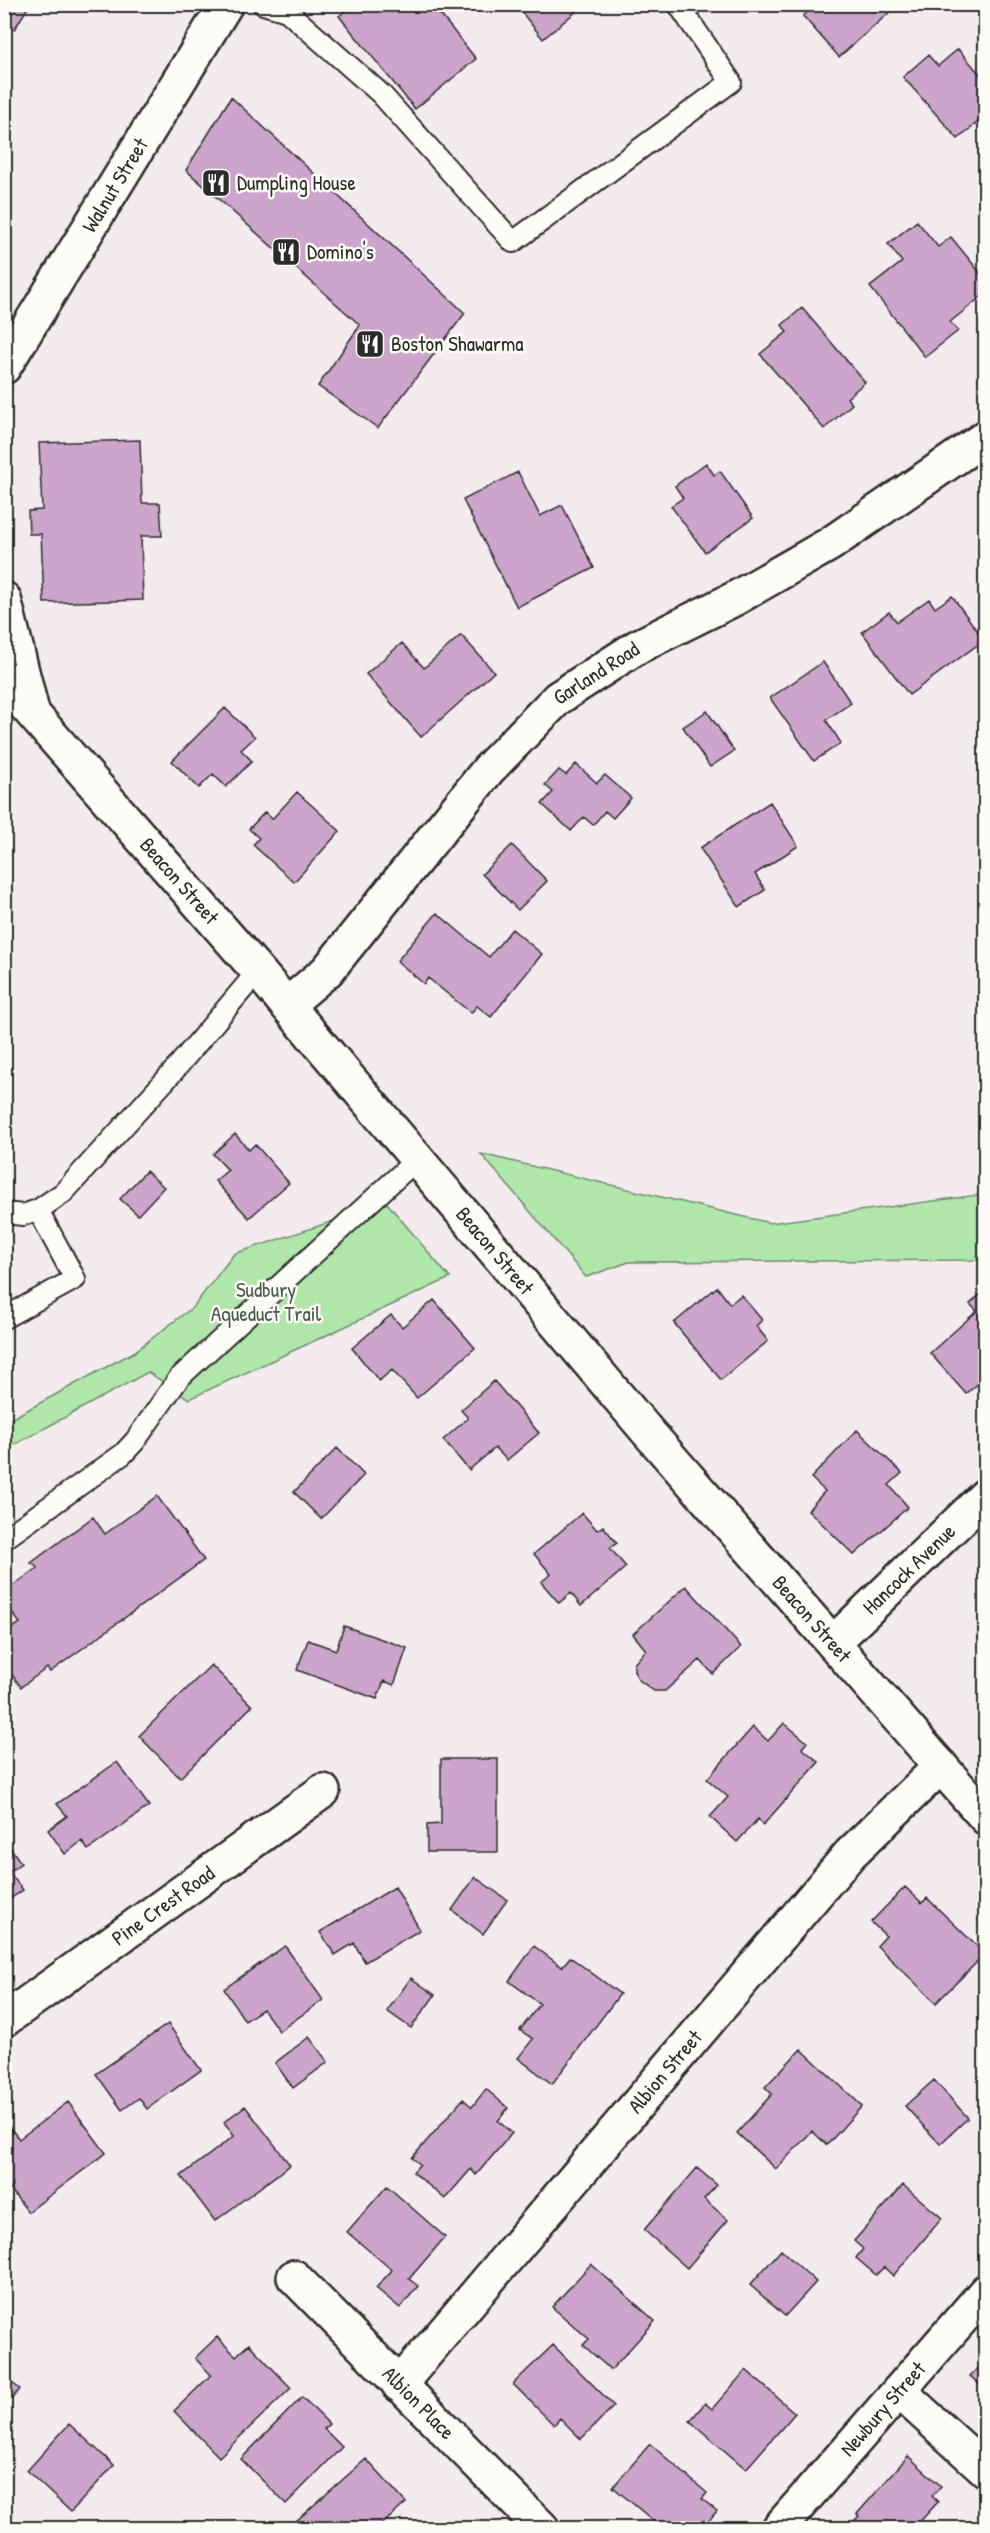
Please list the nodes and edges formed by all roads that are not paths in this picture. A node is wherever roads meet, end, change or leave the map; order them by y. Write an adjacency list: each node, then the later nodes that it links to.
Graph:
1 (226, 4): 4 (street, Walnut Street)
2 (263, 4): 3 (lane)
3 (678, 4)
4 (5, 370)
5 (986, 437): 10 (street, Garland Road)
6 (4, 599): 8 (street)
7 (4, 681): 8 (street, Beacon Street)
8 (18, 707): 9 (street, Beacon Street)
9 (258, 971): 10 (street, Beacon Street); 12 (lane)
10 (287, 1005): 11 (street, Beacon Street)
11 (417, 1159): 16 (lane); 17 (street, Beacon Street)
12 (38, 1210): 13 (lane); 14 (lane)
13 (4, 1214)
14 (4, 1318)
15 (986, 1495): 17 (street, Hancock Avenue)
16 (4, 1539)
17 (833, 1643): 18 (street, Beacon Street)
18 (940, 1766): 20 (street, Beacon Street); 24 (street, Albion Street)
19 (323, 1791): 21 (street, Pine Crest Road)
20 (986, 1818)
21 (4, 2020)
22 (294, 2277): 24 (street, Albion Place)
23 (986, 2291): 25 (street, Newbury Street)
24 (399, 2385): 27 (street, Albion Place)
25 (899, 2391): 26 (street); 28 (street, Newbury Street)
26 (986, 2470)
27 (542, 2529)
28 (779, 2529)

